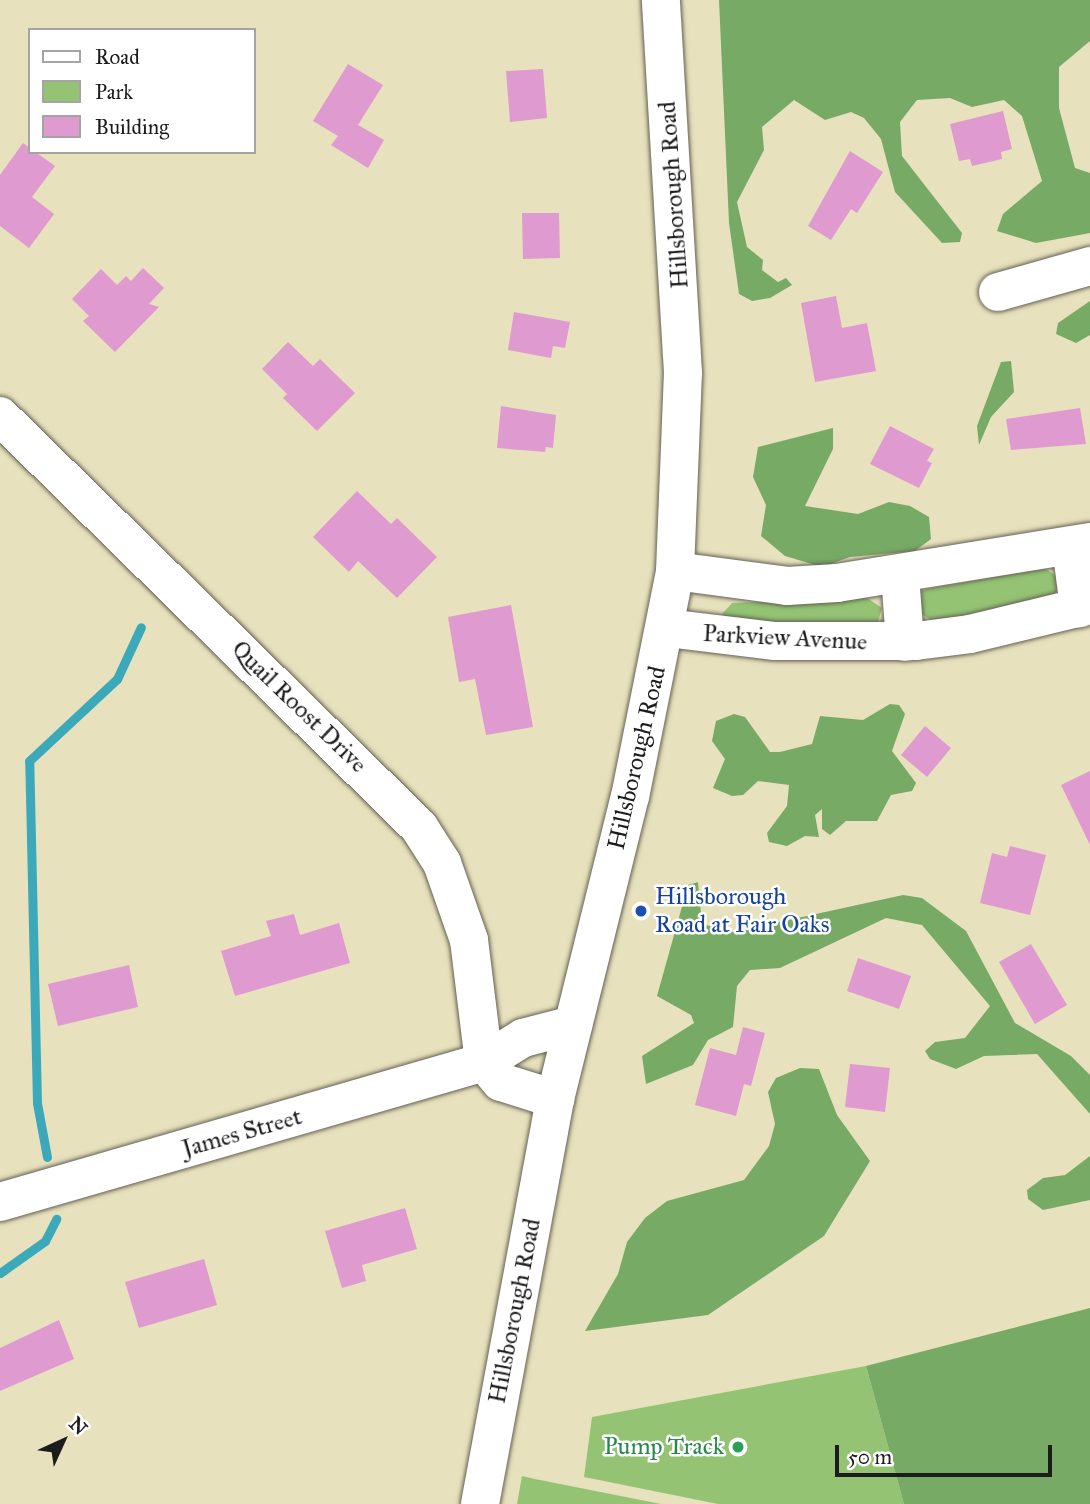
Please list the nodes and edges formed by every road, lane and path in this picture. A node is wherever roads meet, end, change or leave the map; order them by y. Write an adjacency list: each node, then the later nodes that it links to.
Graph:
1 (661, 0): 6 (street, Hillsborough Road)
2 (1090, 266): 3 (street)
3 (998, 292)
4 (0, 416): 12 (street, Quail Roost Drive)
5 (1080, 544): 7 (street, Parkview Avenue); 8 (street, Parkview Avenue)
6 (675, 571): 7 (street, Parkview Avenue); 9 (street, Hillsborough Road)
7 (900, 575): 10 (street, Parkview Avenue)
8 (1085, 607): 10 (street, Parkview Avenue)
9 (667, 628): 10 (street, Parkview Avenue); 11 (street, Hillsborough Road)
10 (905, 642)
11 (573, 1026): 12 (street, James Street); 13 (street, Hillsborough Road)
12 (484, 1062): 13 (street); 14 (street, James Street)
13 (555, 1099): 15 (street, Hillsborough Road)
14 (0, 1202)
15 (480, 1504)

